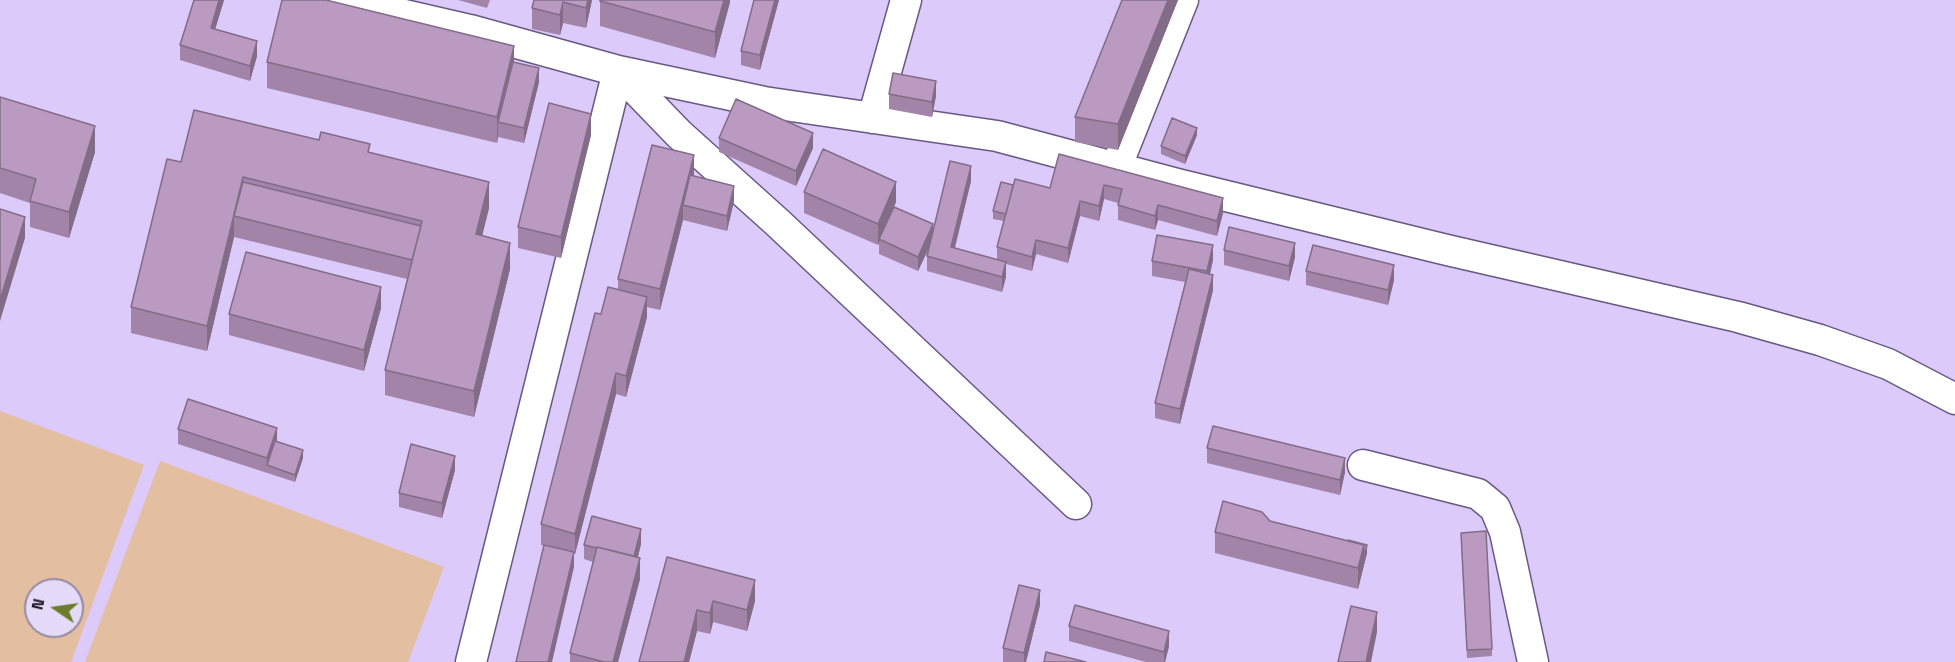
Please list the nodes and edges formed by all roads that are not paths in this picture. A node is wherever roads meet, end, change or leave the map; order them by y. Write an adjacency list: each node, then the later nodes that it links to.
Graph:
1 (339, 0): 4 (street)
2 (906, 0): 5 (street)
3 (1183, 0): 6 (street)
4 (618, 71): 5 (street); 9 (street); 10 (street)
5 (873, 118): 6 (street)
6 (1116, 168): 7 (street)
7 (1955, 399)
8 (1363, 465): 11 (street)
9 (1076, 504)
10 (471, 662)
11 (1533, 662)

